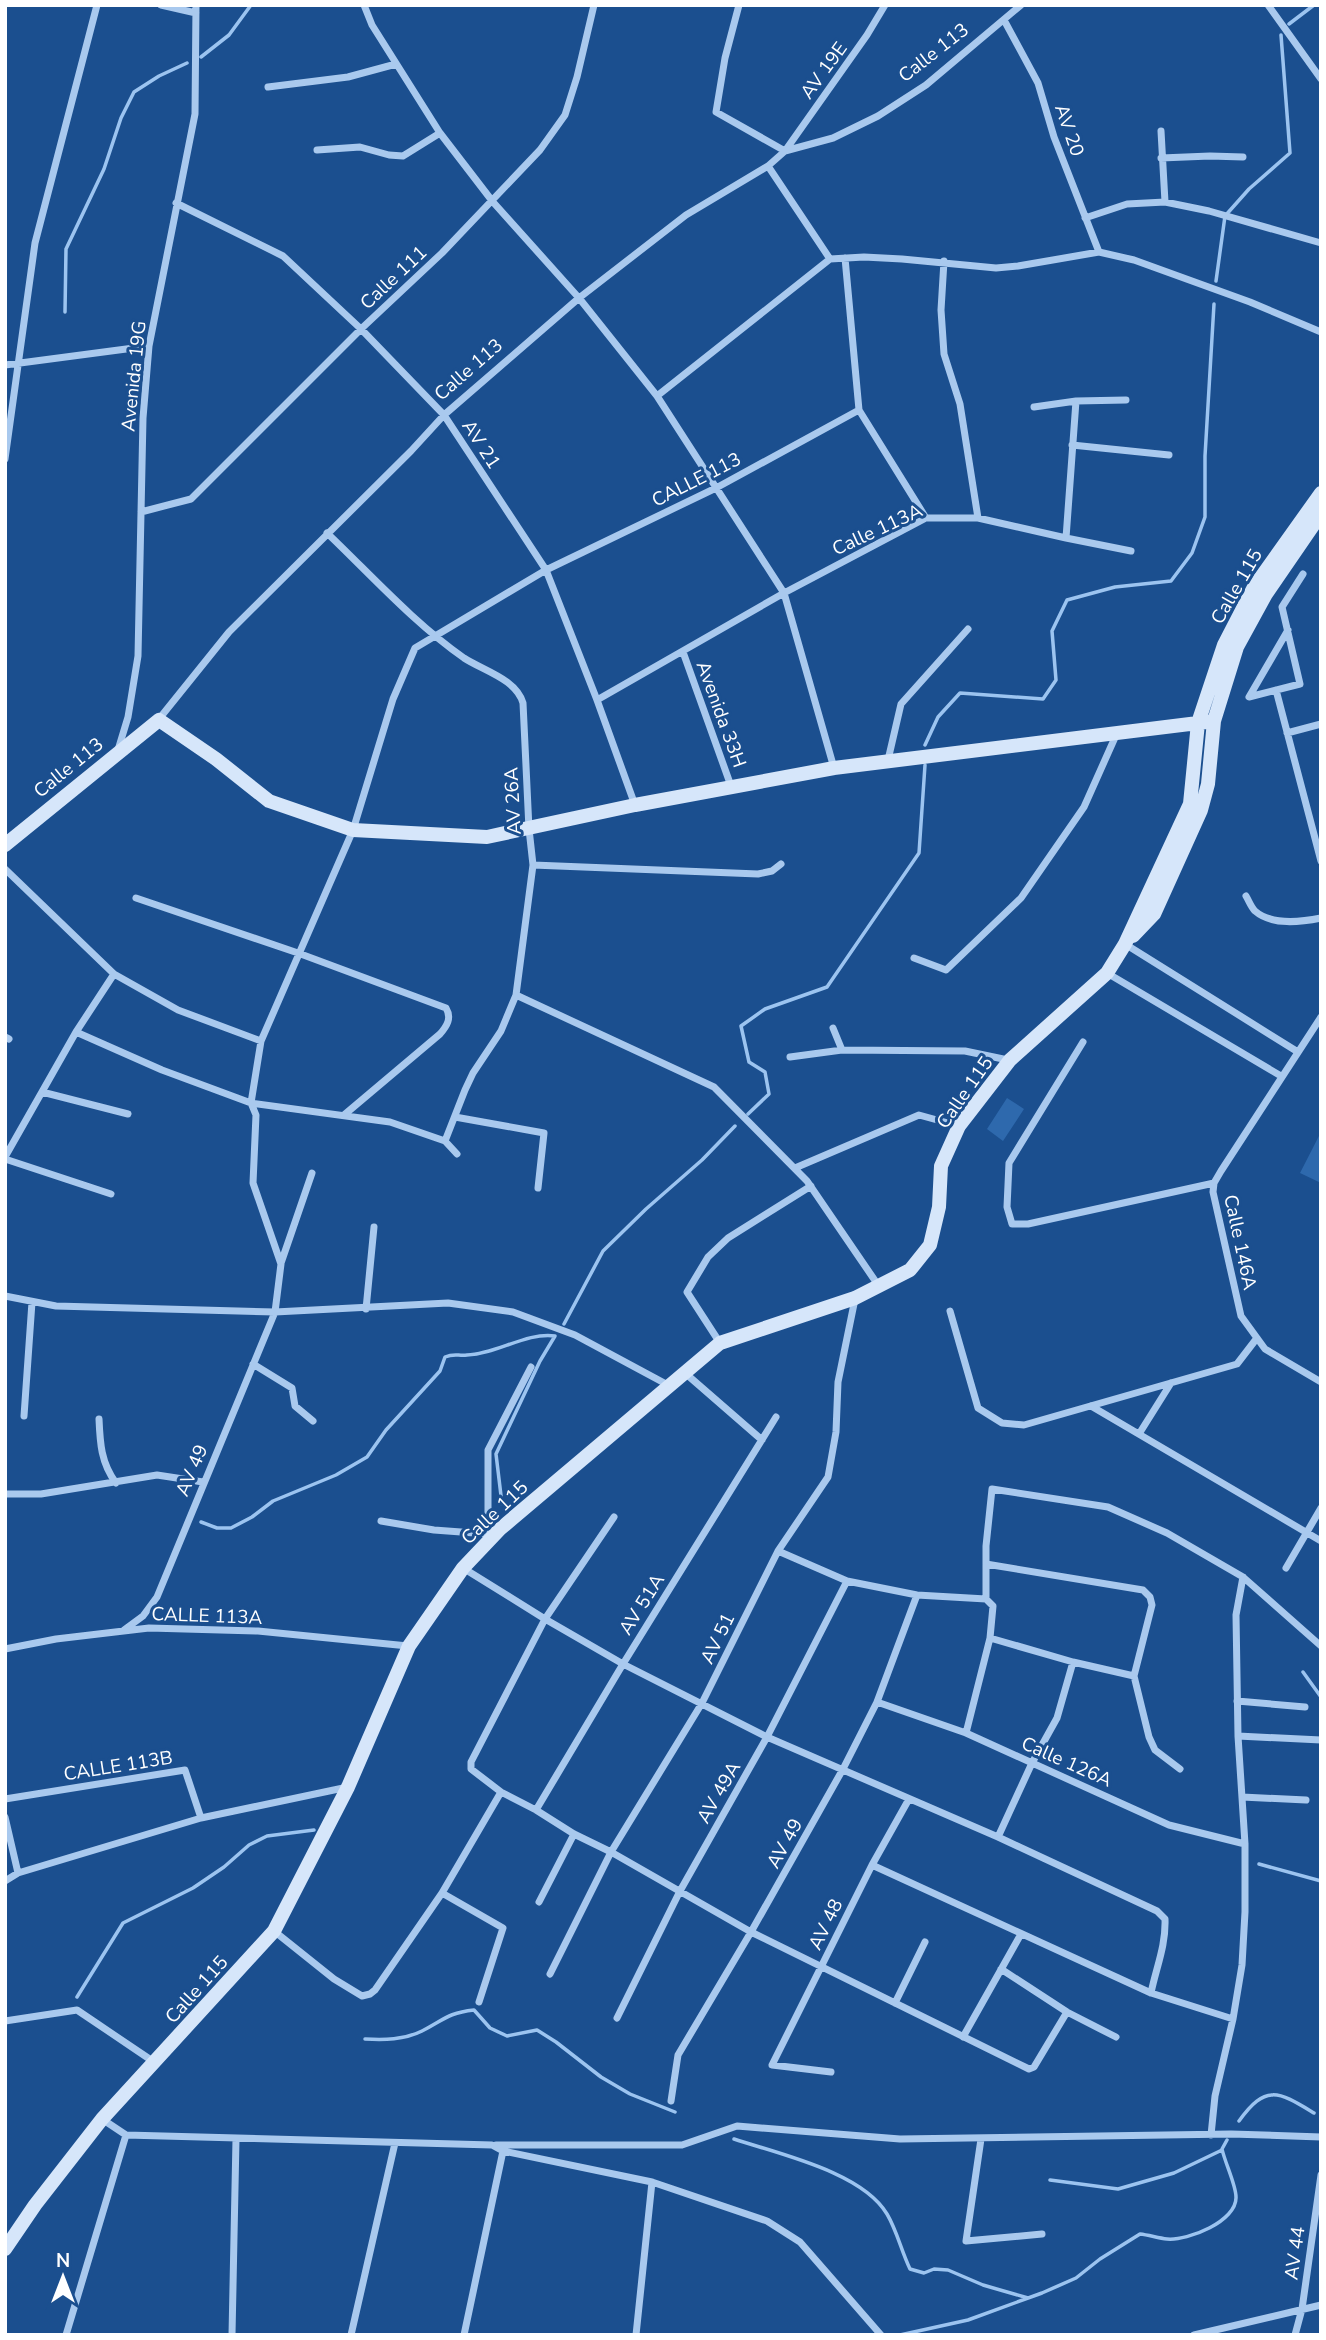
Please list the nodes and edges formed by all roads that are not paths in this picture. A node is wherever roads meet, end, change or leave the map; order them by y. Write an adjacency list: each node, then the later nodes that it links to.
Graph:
1 (97, 5): 34 (street)
2 (161, 5): 9 (street)
3 (365, 5): 11 (street)
4 (594, 5): 21 (street, Calle 111)
5 (739, 5): 17 (street)
6 (885, 5): 17 (street, AV 19E)
7 (1021, 5): 10 (street, Calle 113)
8 (1268, 5): 12 (street)
9 (196, 9): 23 (street, Avenida 19G)
10 (1004, 20): 17 (street, Calle 113); 24 (street, AV 20)
11 (396, 64): 13 (street); 15 (street)
12 (1321, 79)
13 (268, 87)
14 (1161, 131): 19 (street)
15 (440, 133): 16 (street); 21 (street)
16 (317, 150)
17 (785, 151): 20 (street, Calle 113)
18 (1243, 157): 19 (street)
19 (1161, 158): 22 (street)
20 (768, 166): 28 (street); 30 (street, Calle 113)
21 (493, 202): 30 (street); 31 (street, Calle 111)
22 (1165, 202): 24 (street); 25 (street)
23 (176, 203): 31 (street, AV 21); 33 (street, Avenida 19G)
24 (1085, 218): 26 (street, AV 20)
25 (1321, 243)
26 (1099, 252): 29 (street); 32 (street)
27 (845, 258): 28 (street); 29 (street); 40 (street)
28 (830, 259): 36 (street)
29 (944, 261): 50 (street)
30 (579, 298): 36 (street); 41 (street, Calle 113)
31 (361, 329): 41 (street, AV 21); 47 (street, Calle 111)
32 (1321, 331)
33 (149, 346): 34 (street); 47 (street, Avenida 19G)
34 (19, 362): 35 (street); 44 (street)
35 (5, 365)
36 (657, 396): 45 (street)
37 (1126, 400): 38 (street)
38 (1076, 401): 39 (street); 42 (street)
39 (1034, 407)
40 (859, 410): 45 (street, CALLE 113); 49 (street)
41 (444, 415): 51 (street, Calle 113); 54 (street, AV 21)
42 (1072, 445): 43 (street); 52 (street)
43 (1169, 455)
44 (5, 458)
45 (716, 488): 54 (street, CALLE 113); 56 (street)
46 (1321, 494): 65 (main road, Calle 115)
47 (141, 512): 69 (street, Avenida 19G)
48 (1321, 514): 64 (main road, Calle 115)
49 (926, 518): 50 (street, Calle 113A); 56 (street, Calle 113A)
50 (978, 518): 52 (street, Calle 113A)
51 (327, 533): 59 (street, AV 26A); 63 (street, Calle 113)
52 (1066, 538): 53 (street, Calle 113A)
53 (1131, 551)
54 (545, 570): 59 (street, CALLE 113); 62 (street, AV 21)
55 (1303, 574): 58 (street)
56 (784, 593): 60 (street, Calle 113A); 71 (street)
57 (968, 629): 70 (street)
58 (1287, 630): 61 (street); 61 (street)
59 (435, 636): 74 (street, AV 26A); 75 (street, CALLE 113)
60 (683, 652): 62 (street, Calle 113A); 72 (street, Avenida 33H)
61 (1276, 690): 68 (street)
62 (597, 700): 73 (street, AV 21)
63 (159, 720): 69 (main road, Calle 113); 75 (main road)
64 (1214, 721): 65 (main road); 84 (main road, Calle 115)
65 (1198, 723): 67 (main road); 84 (main road, Calle 115)
66 (1321, 724): 68 (street)
67 (1117, 732): 70 (main road); 86 (street)
68 (1287, 733): 77 (street)
69 (118, 751): 76 (main road, Calle 113)
70 (888, 760): 71 (main road)
71 (834, 768): 72 (main road)
72 (731, 786): 73 (main road)
73 (635, 805): 74 (main road)
74 (529, 829): 75 (main road); 79 (street, AV 26A)
75 (353, 830): 85 (street, CALLE 113)
76 (5, 845)
77 (1321, 862)
78 (781, 864): 79 (street)
79 (533, 865): 89 (street, AV 26A)
80 (5, 869): 88 (street)
81 (1246, 896): 83 (street)
82 (136, 898): 85 (street)
83 (1321, 918)
84 (1125, 944): 87 (main road, Calle 115); 96 (street)
85 (298, 953): 93 (street, CALLE 113); 103 (street)
86 (914, 958)
87 (1107, 973): 98 (main road, Calle 115); 99 (street)
88 (114, 974): 92 (street); 93 (street)
89 (516, 995): 104 (street, AV 26A); 109 (street)
90 (1321, 1017): 96 (street, Calle 146A)
91 (833, 1028): 95 (street)
92 (76, 1032): 100 (street); 101 (street)
93 (261, 1041): 101 (street, CALLE 113)
94 (1083, 1042): 111 (street)
95 (842, 1049): 97 (street); 98 (street)
96 (1298, 1052): 99 (street, Calle 146A)
97 (790, 1057)
98 (1010, 1060): 105 (main road, Calle 115)
99 (1281, 1076): 111 (street, Calle 146A)
100 (43, 1092): 102 (street); 108 (street)
101 (251, 1103): 103 (street); 116 (street, CALLE 113)
102 (128, 1114)
103 (344, 1115): 106 (street)
104 (455, 1116): 106 (street, AV 26A); 113 (street)
105 (959, 1126): 109 (street); 117 (main road, Calle 115)
106 (445, 1141): 107 (street)
107 (457, 1154)
108 (5, 1158): 114 (street)
109 (795, 1168): 112 (street)
110 (312, 1172): 116 (street)
111 (1214, 1183): 124 (street, Calle 146A)
112 (811, 1186): 117 (street); 125 (street)
113 (538, 1188)
114 (111, 1194)
115 (374, 1227): 121 (street)
116 (281, 1264): 123 (street, AV 49)
117 (878, 1285): 119 (main road, Calle 115)
118 (5, 1296): 120 (street)
119 (855, 1298): 125 (main road, Calle 115); 148 (street, AV 51)
120 (32, 1303): 123 (street); 133 (street)
121 (366, 1309): 123 (street); 131 (street)
122 (950, 1311): 132 (street)
123 (275, 1312): 126 (street, AV 49)
124 (1257, 1338): 129 (street, Calle 146A); 130 (street)
125 (720, 1343): 128 (main road, Calle 115)
126 (253, 1364): 136 (street); 139 (street, AV 49)
127 (531, 1367): 146 (street)
128 (684, 1373): 131 (main road, Calle 115); 138 (street)
129 (1321, 1382)
130 (1171, 1383): 132 (street); 137 (street)
131 (668, 1386): 146 (main road, Calle 115)
132 (1091, 1406): 137 (street)
133 (24, 1416)
134 (776, 1417): 138 (street, AV 51A)
135 (99, 1419): 140 (street)
136 (313, 1421)
137 (1139, 1434): 145 (street)
138 (762, 1440): 163 (street, AV 51A)
139 (202, 1482): 140 (street); 157 (street, AV 49)
140 (116, 1483): 141 (street)
141 (5, 1494)
142 (1321, 1508): 145 (street)
143 (614, 1517): 156 (street)
144 (381, 1521): 146 (street)
145 (1307, 1532): 147 (street); 151 (street)
146 (488, 1537): 150 (main road, Calle 115)
147 (1321, 1541)
148 (778, 1551): 153 (street); 167 (street, AV 51)
149 (986, 1564): 152 (street); 155 (street); 164 (street)
150 (463, 1568): 156 (street); 159 (main road, Calle 115)
151 (1286, 1568)
152 (1243, 1577): 160 (street); 165 (street)
153 (847, 1581): 154 (street); 170 (street, AV 49A)
154 (917, 1595): 155 (street); 166 (street, AV 49)
155 (986, 1599): 158 (street)
156 (545, 1619): 163 (street); 177 (street)
157 (124, 1630): 159 (street, CALLE 113A); 161 (street, CALLE 113A)
158 (990, 1638): 162 (street); 169 (street)
159 (409, 1646): 176 (main road, Calle 115)
160 (1321, 1646)
161 (5, 1650)
162 (1073, 1662): 164 (street); 173 (street)
163 (623, 1664): 167 (street); 182 (street, AV 51A)
164 (1134, 1676): 175 (street)
165 (1237, 1701): 168 (street); 171 (street)
166 (877, 1702): 169 (street, Calle 126A); 174 (street, AV 49)
167 (702, 1703): 170 (street); 188 (street, AV 51)
168 (1305, 1707)
169 (966, 1734): 173 (street, Calle 126A)
170 (767, 1737): 174 (street); 192 (street, AV 49A)
171 (1238, 1737): 172 (street); 178 (street)
172 (1321, 1740)
173 (1032, 1763): 186 (street); 187 (street, Calle 126A)
174 (843, 1769): 180 (street); 196 (street, AV 49)
175 (1180, 1769)
176 (348, 1787): 184 (street); 195 (main road, Calle 115)
177 (501, 1792): 182 (street); 193 (street)
178 (1242, 1797): 181 (street); 187 (street)
179 (5, 1799): 184 (street, CALLE 113B)
180 (909, 1799): 186 (street); 189 (street, AV 48)
181 (1306, 1800)
182 (536, 1810): 185 (street)
183 (5, 1818): 190 (street)
184 (201, 1818): 190 (street)
185 (575, 1835): 188 (street); 194 (street)
186 (998, 1837): 202 (street)
187 (1245, 1844): 207 (street)
188 (611, 1852): 192 (street); 201 (street, AV 51)
189 (872, 1865): 197 (street); 199 (street, AV 48)
190 (18, 1873): 191 (street)
191 (5, 1881)
192 (680, 1891): 196 (street); 206 (street, AV 49A)
193 (442, 1893): 195 (street); 203 (street)
194 (539, 1902)
195 (274, 1931): 211 (main road, Calle 115)
196 (751, 1932): 199 (street); 213 (street, AV 49)
197 (1021, 1934): 200 (street); 202 (street)
198 (925, 1942): 204 (street)
199 (821, 1967): 204 (street); 212 (street, AV 48)
200 (1001, 1969): 205 (street); 209 (street)
201 (550, 1974)
202 (1151, 1993): 207 (street)
203 (479, 2002)
204 (895, 2003): 209 (street)
205 (1067, 2012): 209 (street); 210 (street)
206 (617, 2018)
207 (1233, 2019): 216 (street)
208 (5, 2021): 211 (street)
209 (963, 2037)
210 (1116, 2037)
211 (154, 2062): 214 (main road, Calle 115)
212 (831, 2072)
213 (671, 2101)
214 (102, 2119): 215 (street); 226 (main road, Calle 115)
215 (127, 2135): 218 (street); 229 (street)
216 (1211, 2136): 217 (street); 219 (street)
217 (1321, 2137)
218 (236, 2139): 220 (street); 230 (street)
219 (981, 2139): 221 (street); 225 (street)
220 (395, 2143): 221 (street); 231 (street)
221 (492, 2145): 222 (street)
222 (503, 2151): 224 (street); 232 (street)
223 (1321, 2175): 228 (street, AV 44)
224 (652, 2182): 233 (street); 234 (street)
225 (1042, 2234)
226 (5, 2249)
227 (1321, 2305): 228 (street)
228 (1301, 2309): 235 (street); 236 (street, AV 44)
229 (66, 2335)
230 (232, 2335)
231 (351, 2335)
232 (464, 2335)
233 (636, 2335)
234 (881, 2335)
235 (1194, 2335)
236 (1295, 2335)

